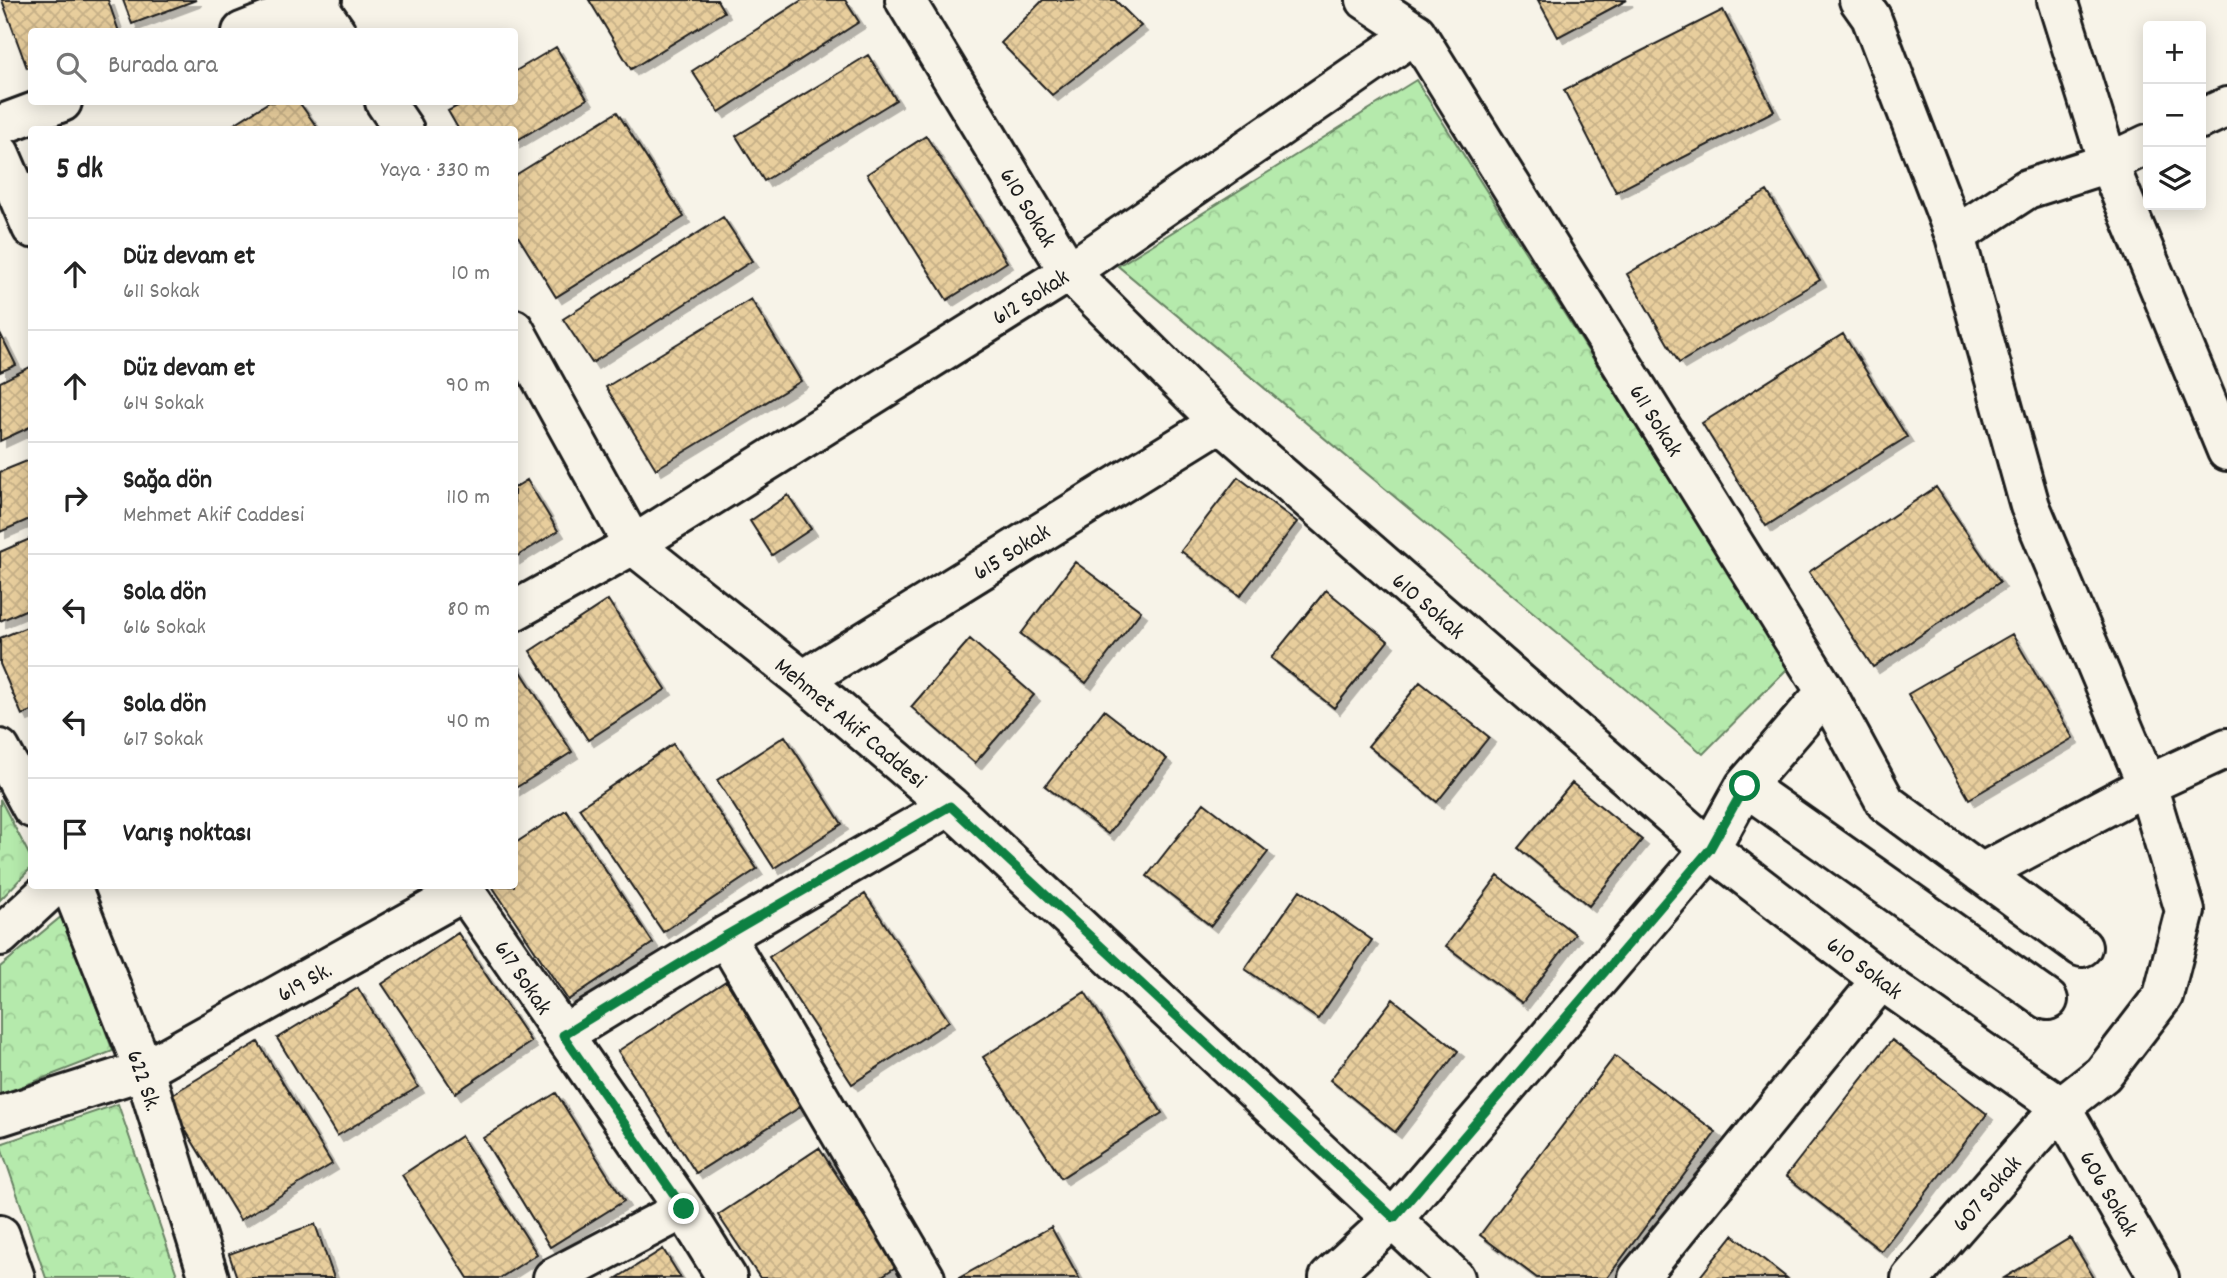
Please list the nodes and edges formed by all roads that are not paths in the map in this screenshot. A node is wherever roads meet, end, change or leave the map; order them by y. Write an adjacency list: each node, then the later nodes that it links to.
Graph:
1 (905, 0): 19 (street, 610 Sokak)
2 (1859, 0): 18 (street, 607 Sokak)
3 (2057, 0): 16 (street)
4 (1381, 4): 7 (street, 611 Sokak)
5 (325, 11): 6 (street)
6 (258, 28)
7 (1416, 33): 19 (street, 612 Sokak); 26 (street, 611 Sokak)
8 (54, 105): 12 (street)
9 (387, 105): 13 (street)
10 (2227, 107): 11 (street)
11 (2206, 117)
12 (0, 125)
13 (401, 126)
14 (2143, 146): 16 (street)
15 (0, 154): 17 (street)
16 (2108, 163): 18 (street); 22 (street)
17 (28, 219)
18 (1955, 236): 29 (street, 607 Sokak)
19 (1069, 272): 21 (street, 610 Sokak); 23 (street, 612 Sokak)
20 (518, 336): 23 (street, Mehmet Akif Caddesi)
21 (1220, 422): 25 (street, 615 Sokak); 33 (street, 610 Sokak)
22 (2227, 452)
23 (633, 545): 24 (street, 612 Sokak); 25 (street, Mehmet Akif Caddesi)
24 (518, 609)
25 (803, 680): 32 (street, Mehmet Akif Caddesi)
26 (1826, 692): 30 (street); 34 (street, 611 Sokak)
27 (2227, 748): 29 (street)
28 (0, 749): 31 (street)
29 (2147, 785): 34 (street); 46 (street, 607 Sokak)
30 (1745, 786): 33 (street); 43 (street)
31 (28, 801)
32 (950, 806): 40 (street); 49 (street, Mehmet Akif Caddesi)
33 (1710, 849): 42 (street, 610 Sokak); 49 (street)
34 (1981, 873): 41 (street, 611 Sokak)
35 (51, 889): 39 (street)
36 (72, 889): 45 (street, 622 Sk.)
37 (461, 889): 45 (street, 619 Sk.)
38 (464, 889): 44 (street, 617 Sokak)
39 (0, 936)
40 (725, 936): 44 (street); 55 (street)
41 (2081, 947)
42 (1881, 981): 46 (street, 610 Sokak); 58 (street)
43 (2049, 1000)
44 (563, 1035): 48 (street, 617 Sokak)
45 (144, 1070): 47 (street, 619 Sk.); 52 (street, 622 Sk.)
46 (2061, 1107): 59 (street, 607 Sokak); 60 (street, 606 Sokak)
47 (0, 1116)
48 (684, 1209): 53 (street); 54 (street, 617 Sokak)
49 (1394, 1218): 56 (street); 57 (street, Mehmet Akif Caddesi)
50 (0, 1235): 51 (street)
51 (15, 1278)
52 (209, 1278)
53 (553, 1278)
54 (727, 1278)
55 (925, 1278)
56 (1329, 1278)
57 (1455, 1278)
58 (1638, 1278)
59 (1911, 1278)
60 (2159, 1278)

